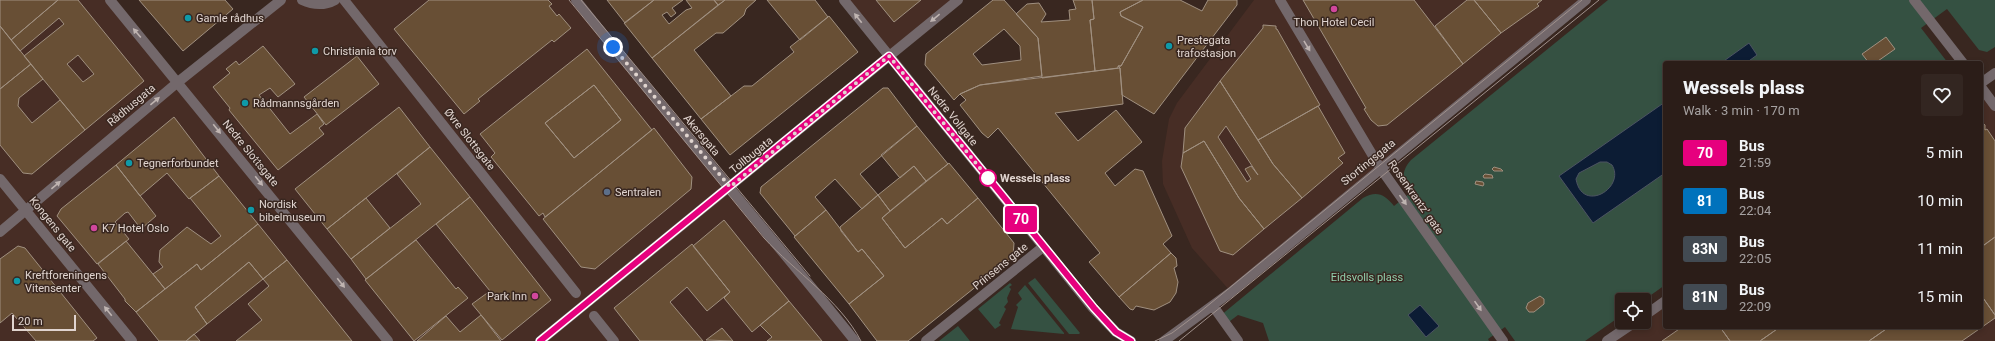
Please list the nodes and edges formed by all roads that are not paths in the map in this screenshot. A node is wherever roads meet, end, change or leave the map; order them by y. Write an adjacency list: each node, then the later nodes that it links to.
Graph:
1 (110, 0): 15 (street, Nedre Slottsgate, one-way to 1)
2 (281, 0): 15 (street, Rådhusgata)
3 (302, 0): 4 (street)
4 (335, 0)
5 (344, 0): 25 (street, Øvre Slottsgate)
6 (576, 0): 21 (street, Akersgata)
7 (844, 0): 12 (street, Nedre Vollgate, one-way to 7)
8 (958, 0): 12 (street, Tollbugata, one-way to 12)
9 (1280, 0): 19 (street, Rosenkrantz’ gate, one-way to 19)
10 (1914, 0): 13 (street)
11 (1579, 2): 19 (street, Stortingsgata)
12 (889, 56): 21 (street, Tollbugata); 24 (street, Nedre Vollgate)
13 (1961, 61)
14 (1995, 73): 16 (street)
15 (178, 82): 22 (street, Rådhusgata, one-way to 15); 32 (street, Nedre Slottsgate, one-way to 32)
16 (1983, 82)
17 (1983, 89): 18 (street)
18 (1995, 106)
19 (1380, 168): 27 (street, Stortingsgata); 40 (street, Rosenkrantz’ gate, one-way to 40)
20 (0, 179): 22 (street, Kongens gate)
21 (730, 187): 33 (street, Tollbugata); 35 (street, Akersgata)
22 (26, 210): 23 (street, Rådhusgata); 31 (street, Kongens gate, one-way to 22)
23 (0, 232)
24 (1043, 247): 36 (street, Prinsens gate); 37 (street, Prinsens gate)
25 (576, 293)
26 (1663, 302): 28 (street)
27 (1213, 306): 38 (street, Stortingsgata); 39 (street)
28 (1651, 311)
29 (594, 316): 34 (street)
30 (1625, 329): 41 (street)
31 (132, 341)
32 (388, 341)
33 (540, 341)
34 (614, 341)
35 (855, 341)
36 (926, 341)
37 (1131, 341)
38 (1164, 341)
39 (1238, 341)
40 (1503, 341)
41 (1607, 341)

